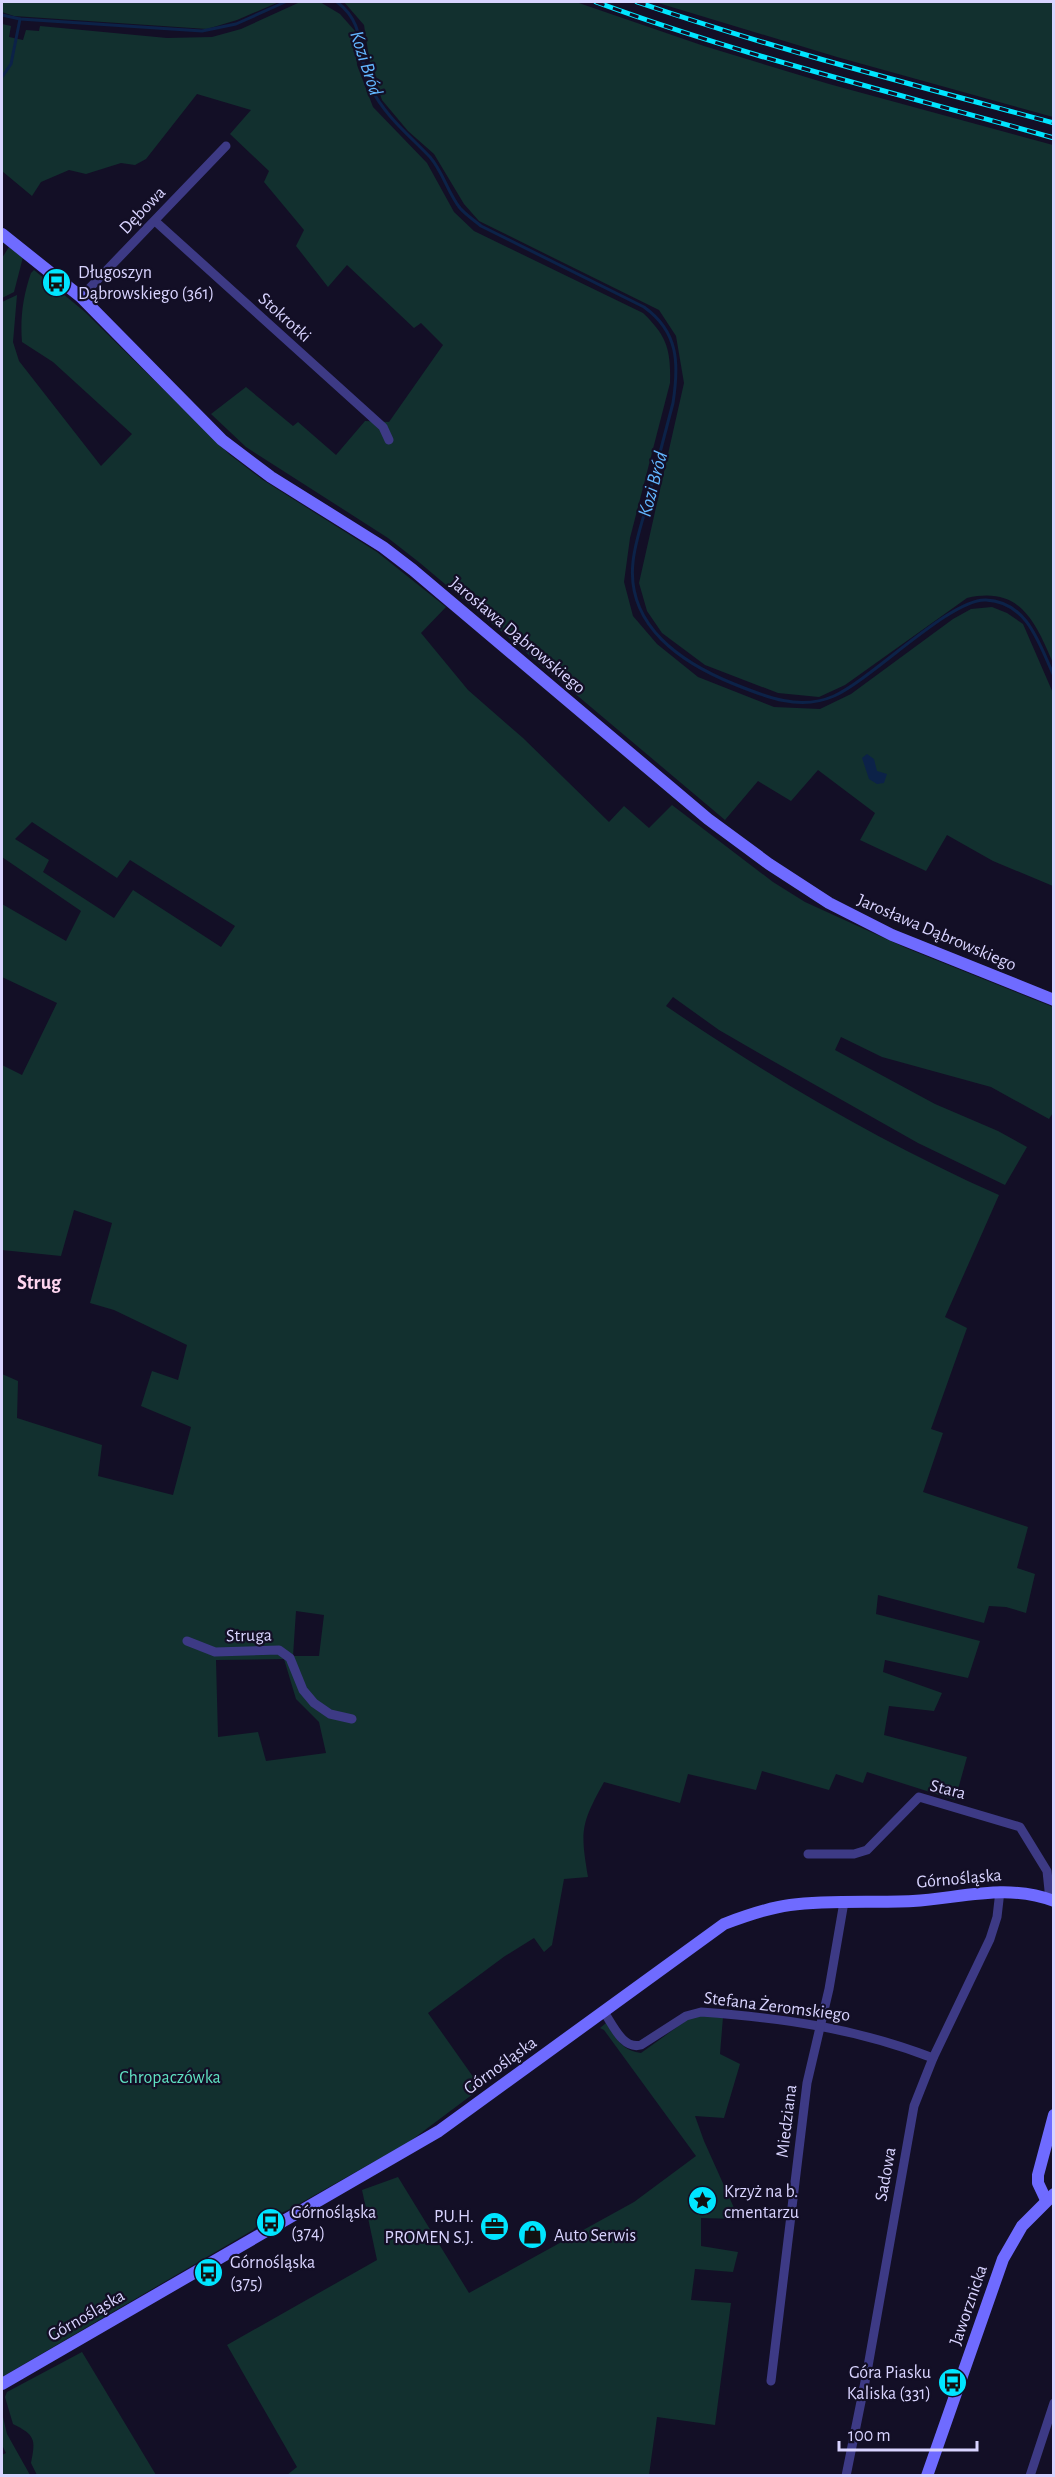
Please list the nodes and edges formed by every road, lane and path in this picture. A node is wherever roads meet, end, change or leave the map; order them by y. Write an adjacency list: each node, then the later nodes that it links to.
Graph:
1 (226, 146): 2 (street, Dębowa)
2 (155, 221): 4 (street, Dębowa); 5 (street, Stokrotki)
3 (2, 234): 4 (street, Jarosława Dąbrowskiego)
4 (81, 297): 6 (street, Jarosława Dąbrowskiego)
5 (389, 440)
6 (1053, 1000)
7 (187, 1641): 8 (street, Struga)
8 (352, 1719)
9 (808, 1854): 11 (street, Stara)
10 (1000, 1891): 11 (street, Górnośląska); 12 (street, Górnośląska); 15 (street, Sadowa)
11 (1052, 1899)
12 (844, 1902): 13 (street, Górnośląska); 14 (street, Miedziana)
13 (604, 2012): 14 (street, Stefana Żeromskiego); 19 (street, Górnośląska)
14 (820, 2025): 15 (street, Stefana Żeromskiego); 18 (street, Miedziana)
15 (933, 2058): 21 (street, Sadowa)
16 (1053, 2115): 17 (street)
17 (1051, 2198): 22 (street, Jaworznicka)
18 (771, 2382)
19 (2, 2384)
20 (1053, 2403): 23 (street)
21 (846, 2475)
22 (927, 2475)
23 (1030, 2475)

